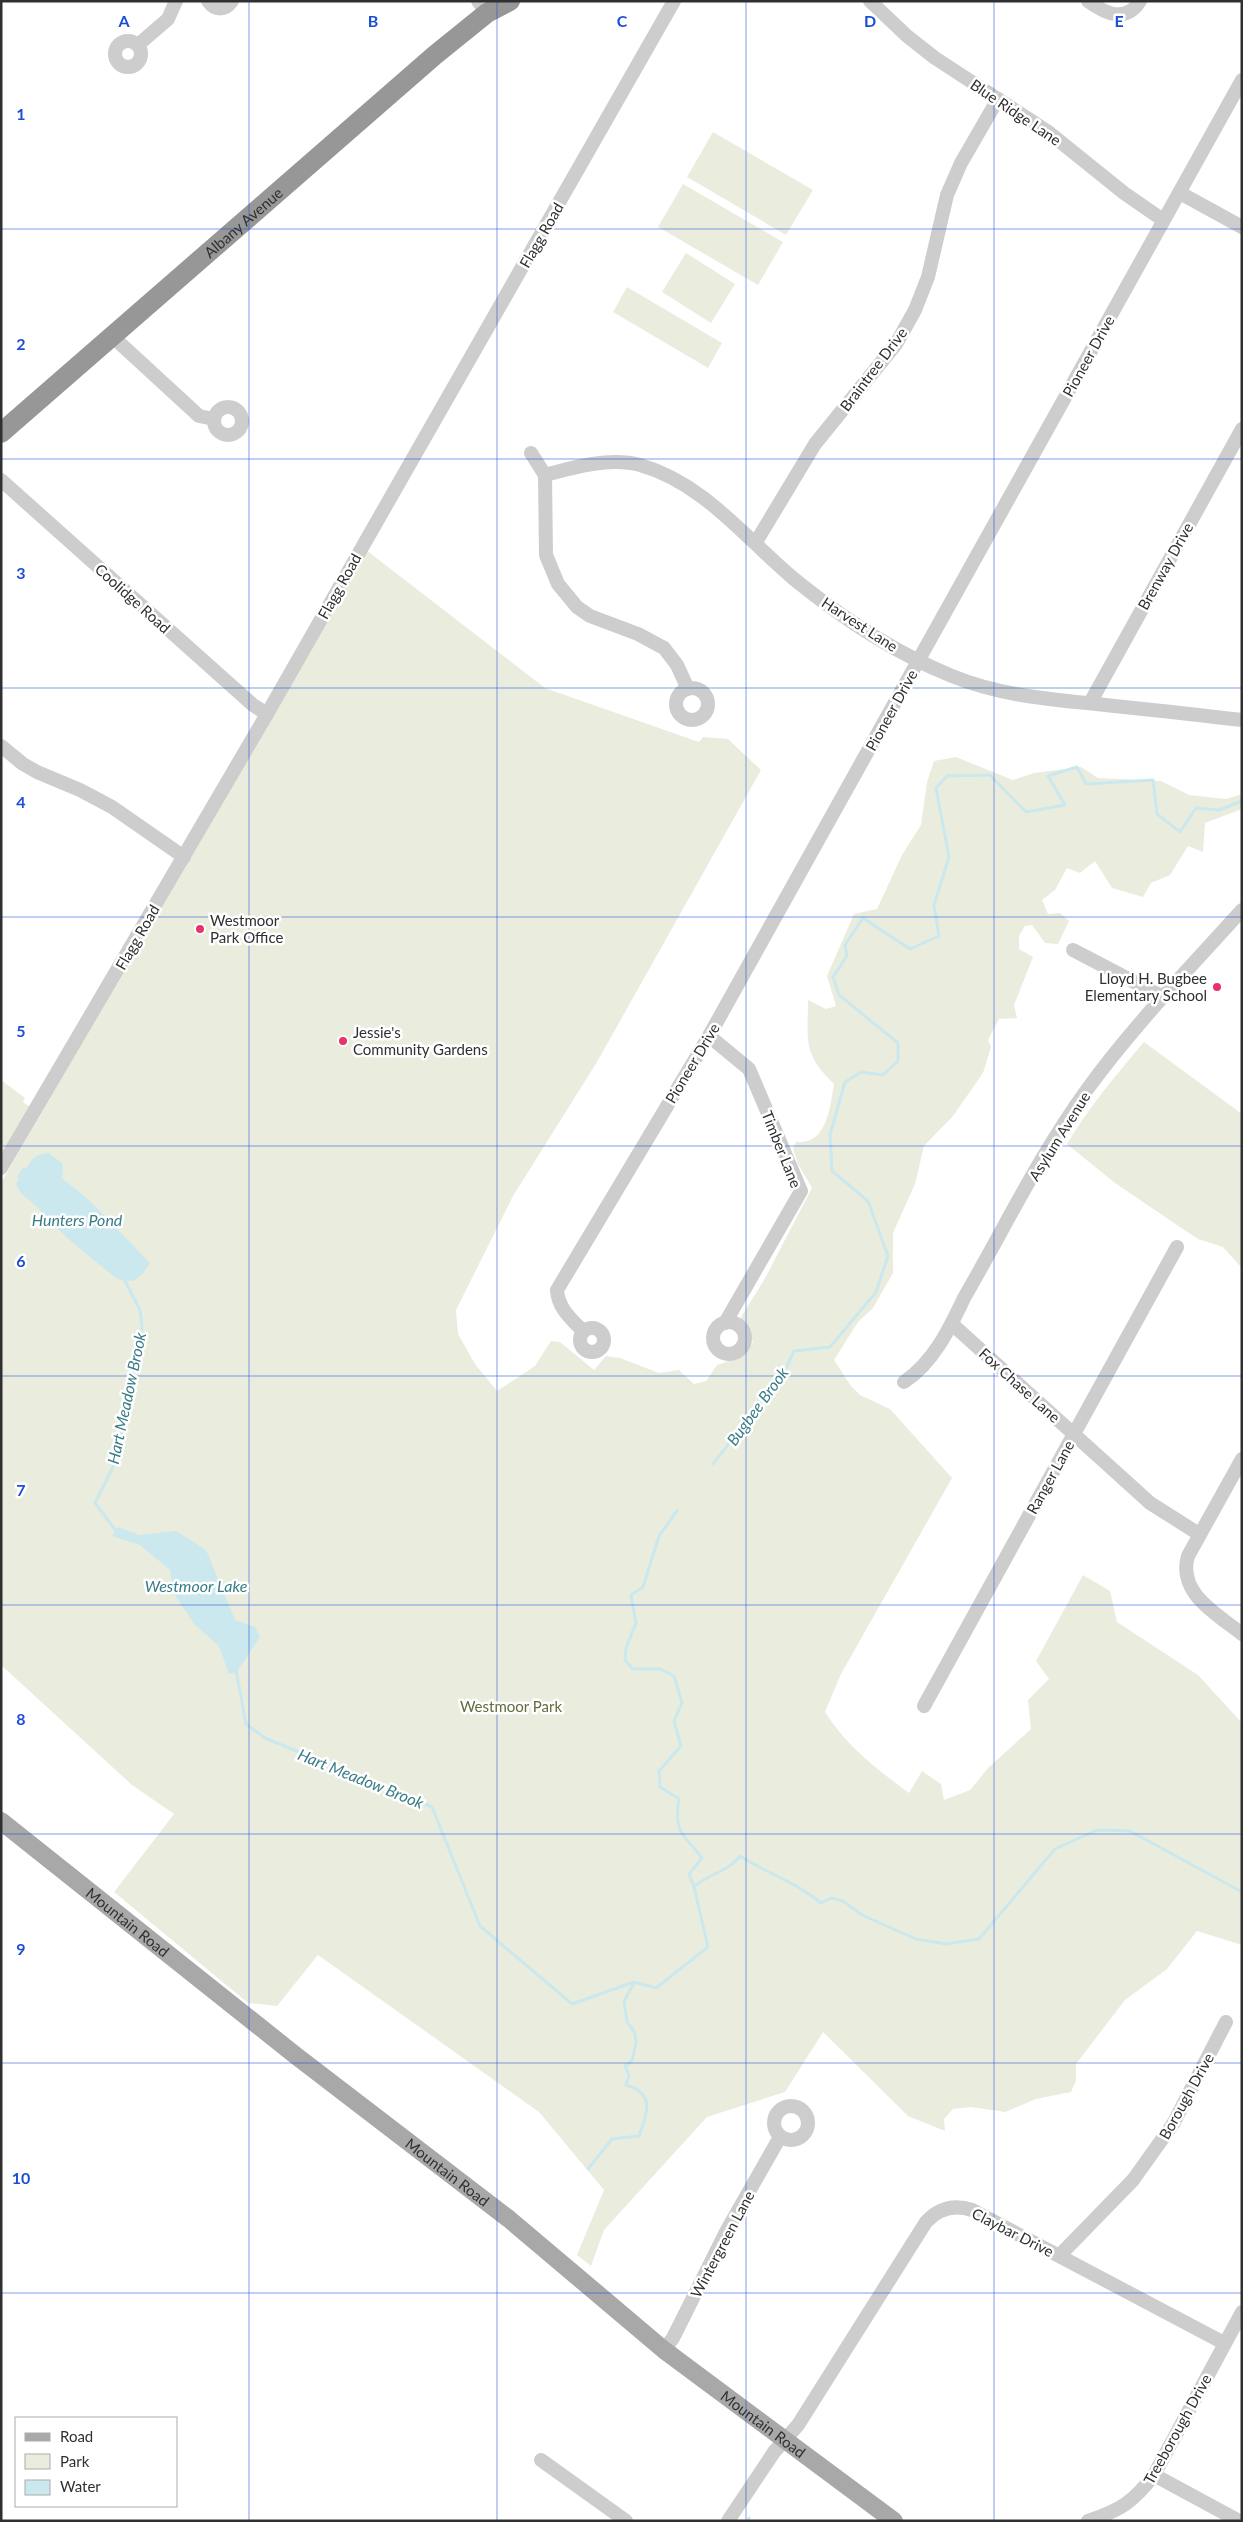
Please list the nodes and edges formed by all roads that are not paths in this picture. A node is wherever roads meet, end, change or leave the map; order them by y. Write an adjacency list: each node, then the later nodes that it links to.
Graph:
1 (176, 1): 10 (street)
2 (208, 1): 3 (street)
3 (232, 1)
4 (510, 1): 9 (highway, Albany Avenue)
5 (674, 1): 27 (street, Flagg Road)
6 (870, 1): 12 (street, Blue Ridge Lane)
7 (1088, 1): 8 (street)
8 (1140, 1)
9 (488, 5): 16 (highway, Albany Avenue)
10 (138, 44)
11 (1242, 80): 13 (street, Pioneer Drive)
12 (998, 99): 14 (street, Blue Ridge Lane); 23 (street, Braintree Drive)
13 (1180, 193): 14 (street, Pioneer Drive); 15 (street)
14 (1163, 220): 24 (street, Pioneer Drive)
15 (1242, 227)
16 (112, 336): 17 (street); 19 (highway, Albany Avenue)
17 (214, 419)
18 (1242, 430): 26 (street, Brenway Drive)
19 (1, 433)
20 (531, 453): 21 (street)
21 (545, 475): 23 (street, Harvest Lane); 25 (street)
22 (1, 480): 27 (street, Coolidge Road)
23 (756, 542): 24 (street, Harvest Lane)
24 (918, 660): 26 (street, Harvest Lane); 34 (street, Pioneer Drive)
25 (688, 688)
26 (1090, 703): 28 (street, Harvest Lane)
27 (267, 714): 30 (street, Flagg Road)
28 (1242, 720)
29 (1, 746): 30 (street)
30 (184, 856): 35 (street, Flagg Road)
31 (1242, 910): 33 (street, Asylum Avenue)
32 (1073, 950): 33 (street)
33 (1163, 997): 38 (street, Asylum Avenue)
34 (709, 1036): 37 (street, Timber Lane); 39 (street, Pioneer Drive)
35 (1, 1168)
36 (1177, 1247): 41 (street, Ranger Lane)
37 (725, 1323)
38 (952, 1324): 40 (street, Asylum Avenue); 41 (street, Fox Chase Lane)
39 (583, 1331)
40 (904, 1382)
41 (1074, 1433): 43 (street, Fox Chase Lane); 45 (street, Ranger Lane)
42 (1242, 1459): 43 (street)
43 (1199, 1534): 44 (street)
44 (1242, 1634)
45 (924, 1706)
46 (1, 1821): 52 (main road, Mountain Road)
47 (1226, 2022): 49 (street, Borough Drive)
48 (780, 2137): 52 (street, Wintergreen Lane)
49 (1060, 2255): 51 (street, Claybar Drive); 53 (street, Claybar Drive)
50 (1242, 2312): 51 (street, Treeborough Drive)
51 (1224, 2343): 55 (street, Treeborough Drive)
52 (664, 2350): 53 (main road, Mountain Road)
53 (784, 2440): 57 (street, Claybar Drive); 58 (main road, Mountain Road)
54 (541, 2460): 56 (street)
55 (1154, 2474): 59 (street, Treeborough Drive); 60 (street)
56 (626, 2521)
57 (728, 2521)
58 (894, 2521)
59 (1088, 2521)
60 (1240, 2521)

